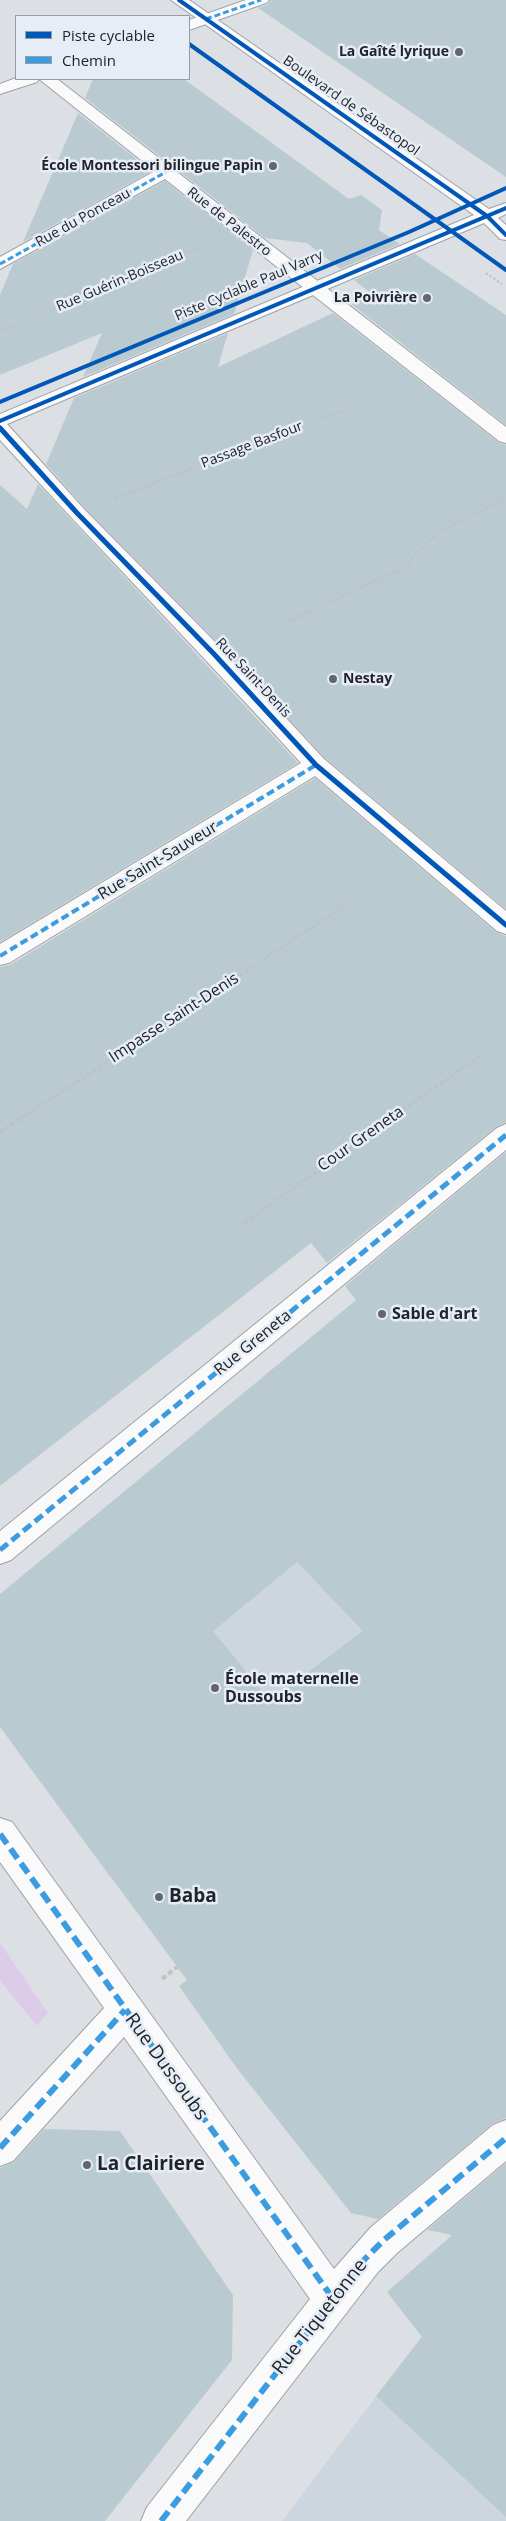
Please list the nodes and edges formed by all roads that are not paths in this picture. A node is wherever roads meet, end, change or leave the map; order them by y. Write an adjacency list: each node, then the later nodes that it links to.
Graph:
1 (178, 0): 3 (street, Boulevard de Sébastopol)
2 (261, 0): 3 (street)
3 (206, 19): 4 (street); 10 (street, Boulevard de Sébastopol)
4 (190, 25)
5 (28, 80): 7 (street)
6 (48, 80): 8 (street, Rue de Palestro)
7 (0, 89)
8 (166, 172): 12 (street, Rue du Ponceau); 13 (street, Rue de Palestro)
9 (506, 208): 10 (street)
10 (487, 216): 11 (street, Boulevard de Sébastopol); 13 (street)
11 (506, 235)
12 (0, 264)
13 (315, 289): 14 (street); 16 (street, Rue de Palestro)
14 (0, 421)
15 (0, 428): 17 (street, Rue Saint-Denis)
16 (506, 437)
17 (316, 765): 18 (street, Rue Saint-Denis); 19 (street, Rue Saint-Sauveur)
18 (506, 925)
19 (0, 956)
20 (506, 1135): 21 (street, Rue Greneta)
21 (0, 1550)
22 (0, 1834): 23 (street, Rue Dussoubs)
23 (125, 2010): 25 (street); 26 (street, Rue Dussoubs)
24 (506, 2138): 26 (street, Rue Tiquetonne)
25 (0, 2148)
26 (334, 2300): 27 (street, Rue Tiquetonne)
27 (161, 2521)

